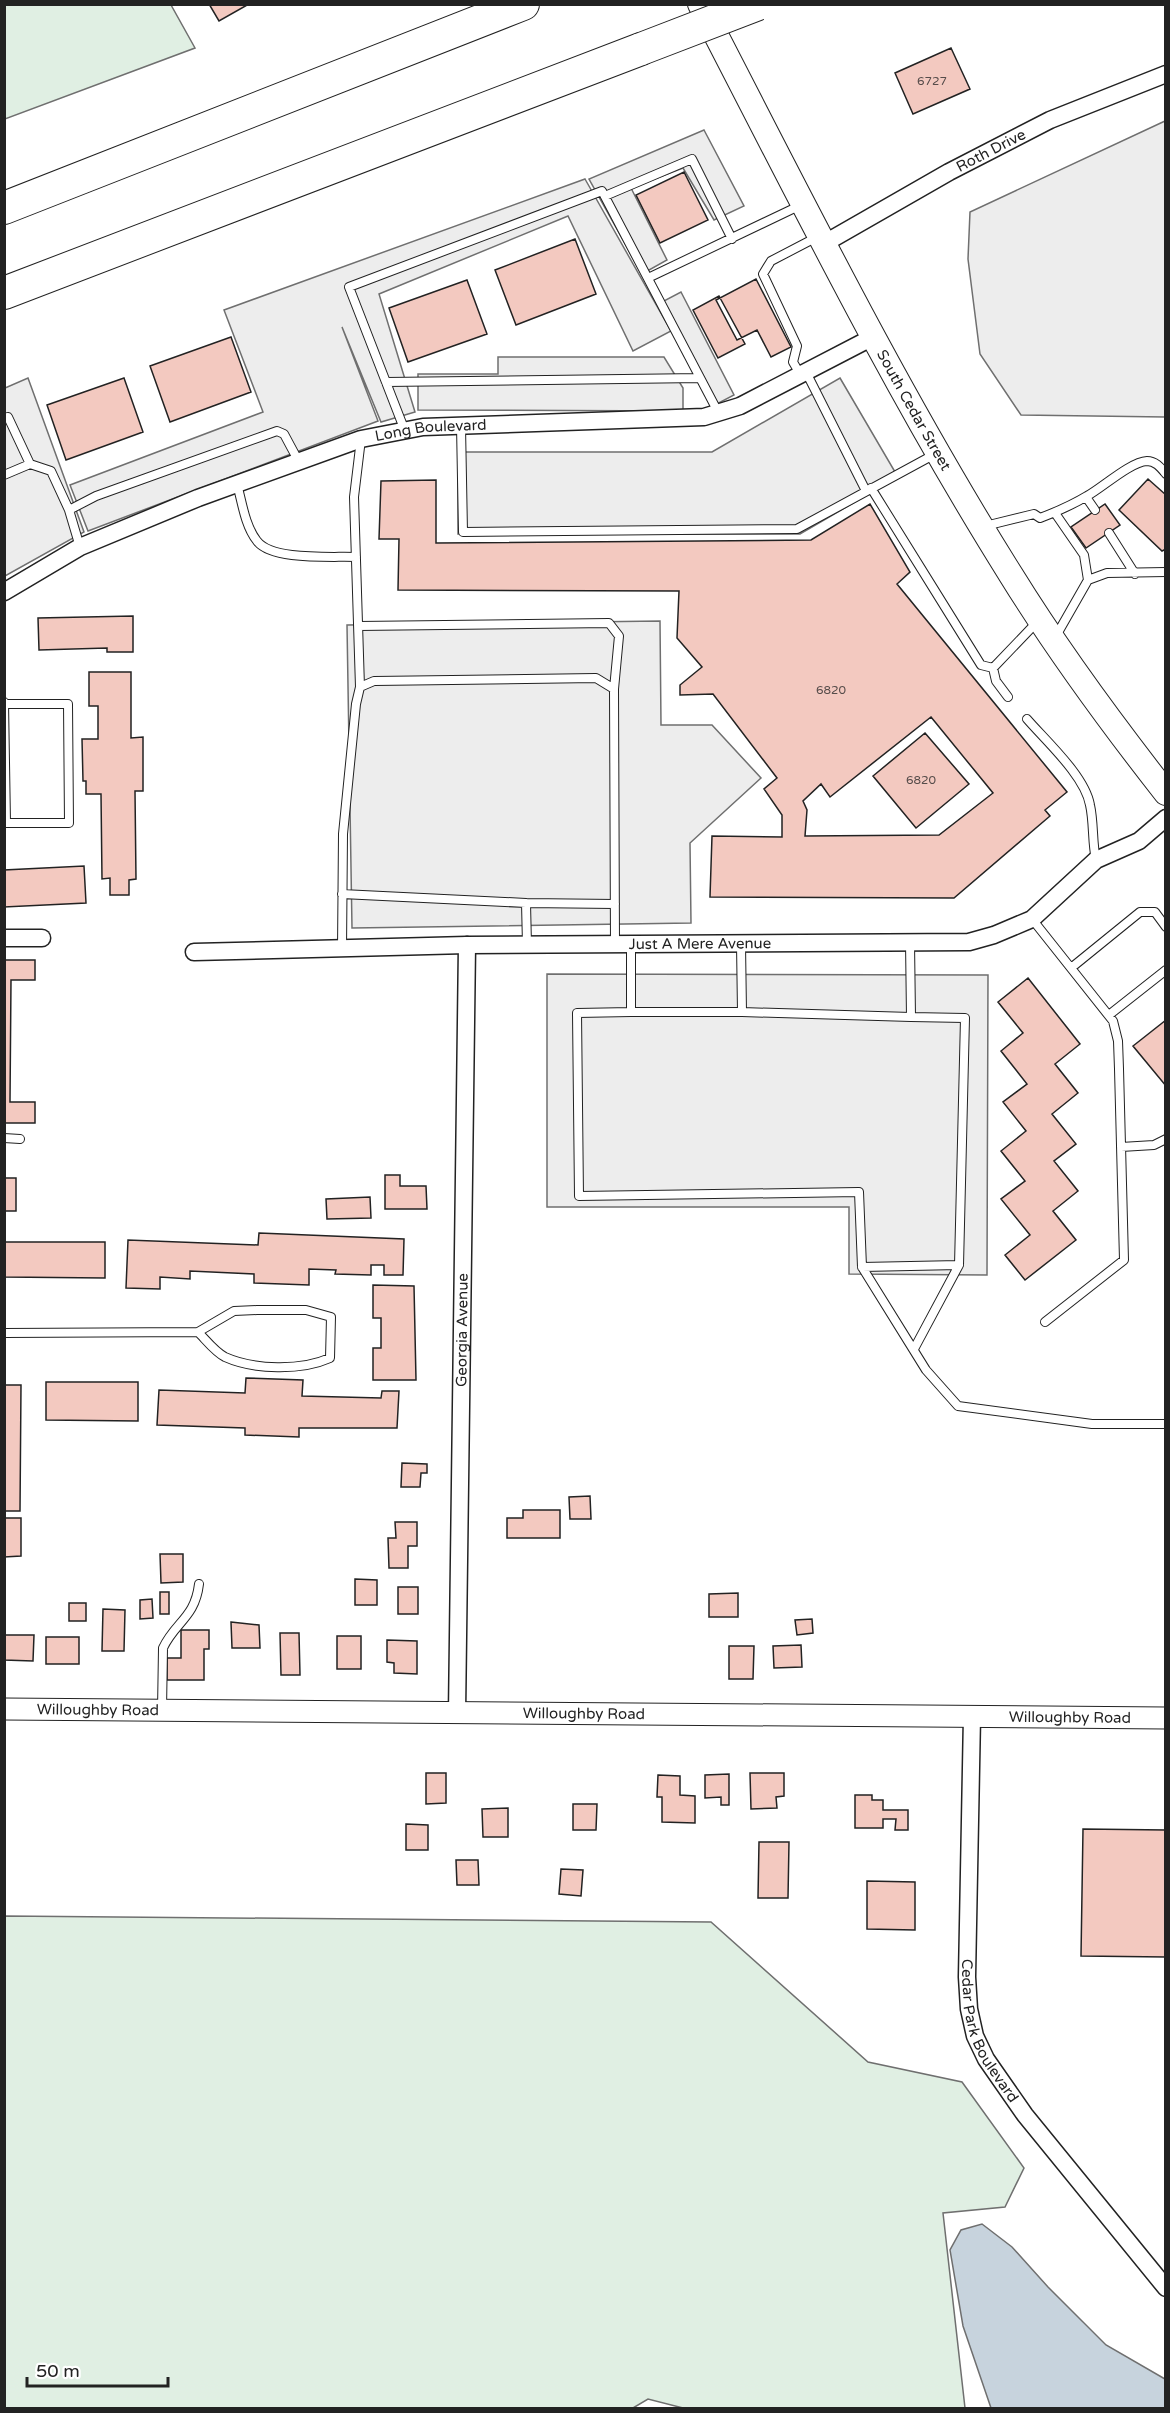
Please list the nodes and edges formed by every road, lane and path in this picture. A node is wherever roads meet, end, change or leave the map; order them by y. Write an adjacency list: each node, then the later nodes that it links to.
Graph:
1 (523, 4): 7 (highway)
2 (700, 4): 6 (main road, South Cedar Street)
3 (758, 4): 11 (highway, bridge)
4 (1166, 74): 9 (street, Roth Drive)
5 (605, 196): 8 (lane); 10 (lane); 15 (lane)
6 (804, 204): 8 (lane); 9 (main road, South Cedar Street)
7 (4, 208)
8 (732, 239): 10 (lane)
9 (823, 239): 12 (main road, South Cedar Street); 13 (lane)
10 (648, 278): 14 (lane)
11 (4, 293)
12 (873, 336): 13 (street, Long Boulevard); 21 (main road, South Cedar Street)
13 (803, 372): 16 (street, Long Boulevard); 27 (lane)
14 (700, 378): 15 (lane); 16 (lane)
15 (386, 382): 19 (lane)
16 (718, 412): 18 (street, Long Boulevard)
17 (4, 418): 23 (lane)
18 (461, 426): 19 (street, Long Boulevard); 27 (lane)
19 (405, 431): 20 (street, Long Boulevard)
20 (361, 439): 22 (street, Long Boulevard); 35 (lane)
21 (937, 453): 27 (lane); 32 (main road, South Cedar Street)
22 (299, 462): 26 (street, Long Boulevard); 29 (lane)
23 (30, 464): 25 (lane); 29 (lane)
24 (1166, 474): 28 (lane)
25 (4, 475)
26 (237, 484): 34 (street, Long Boulevard); 35 (lane)
27 (869, 489): 43 (lane)
28 (1086, 497): 30 (lane); 31 (lane)
29 (69, 510): 34 (lane)
30 (1095, 510)
31 (1055, 513): 32 (lane); 38 (lane)
32 (981, 527): 40 (main road, South Cedar Street)
33 (1109, 533): 37 (lane)
34 (80, 547): 39 (street, Long Boulevard)
35 (356, 557): 41 (lane)
36 (1166, 572): 37 (lane)
37 (1135, 574): 38 (lane)
38 (1088, 580): 42 (lane)
39 (4, 592)
40 (1040, 619): 42 (main road, South Cedar Street); 43 (lane)
41 (358, 626): 44 (lane); 45 (lane)
42 (1054, 639): 49 (main road, South Cedar Street)
43 (993, 668): 46 (lane)
44 (360, 687): 45 (lane); 52 (lane)
45 (614, 689): 54 (lane)
46 (1008, 697)
47 (5, 703): 47 (lane)
48 (1027, 719): 51 (lane)
49 (1166, 794)
50 (1166, 818): 51 (street, Just A Mere Avenue)
51 (1096, 860): 55 (street, Just A Mere Avenue)
52 (342, 894): 53 (lane); 64 (lane)
53 (526, 903): 54 (lane); 63 (lane)
54 (615, 904): 60 (lane)
55 (1032, 920): 59 (street, Just A Mere Avenue); 66 (lane)
56 (1166, 927): 66 (lane)
57 (4, 938): 58 (street)
58 (42, 938)
59 (910, 942): 61 (street, Just A Mere Avenue); 71 (lane)
60 (623, 944): 61 (street, Just A Mere Avenue); 63 (street, Just A Mere Avenue); 68 (lane)
61 (741, 944): 69 (lane)
62 (467, 945): 63 (street, Just A Mere Avenue); 64 (street, Just A Mere Avenue); 86 (street, Georgia Avenue)
63 (527, 945)
64 (342, 950): 65 (street, Just A Mere Avenue)
65 (194, 952)
66 (1071, 968): 70 (lane)
67 (1166, 970): 70 (lane)
68 (631, 1012): 69 (lane); 77 (lane)
69 (742, 1012): 71 (lane)
70 (1109, 1015): 75 (lane)
71 (911, 1017): 76 (lane)
72 (4, 1138): 73 (lane)
73 (20, 1139)
74 (1166, 1139): 75 (lane)
75 (1121, 1147): 78 (lane)
76 (959, 1265): 77 (lane); 81 (lane)
77 (862, 1267): 81 (lane)
78 (1045, 1322)
79 (198, 1332): 79 (lane); 80 (lane)
80 (4, 1333)
81 (914, 1349): 82 (lane)
82 (1166, 1424)
83 (198, 1584): 85 (lane)
84 (4, 1709): 85 (street, Willoughby Road)
85 (162, 1711): 86 (street, Willoughby Road)
86 (457, 1713): 87 (street, Willoughby Road)
87 (972, 1716): 88 (street, Willoughby Road); 89 (street, Cedar Park Boulevard)
88 (1166, 1718)
89 (1166, 2288)

